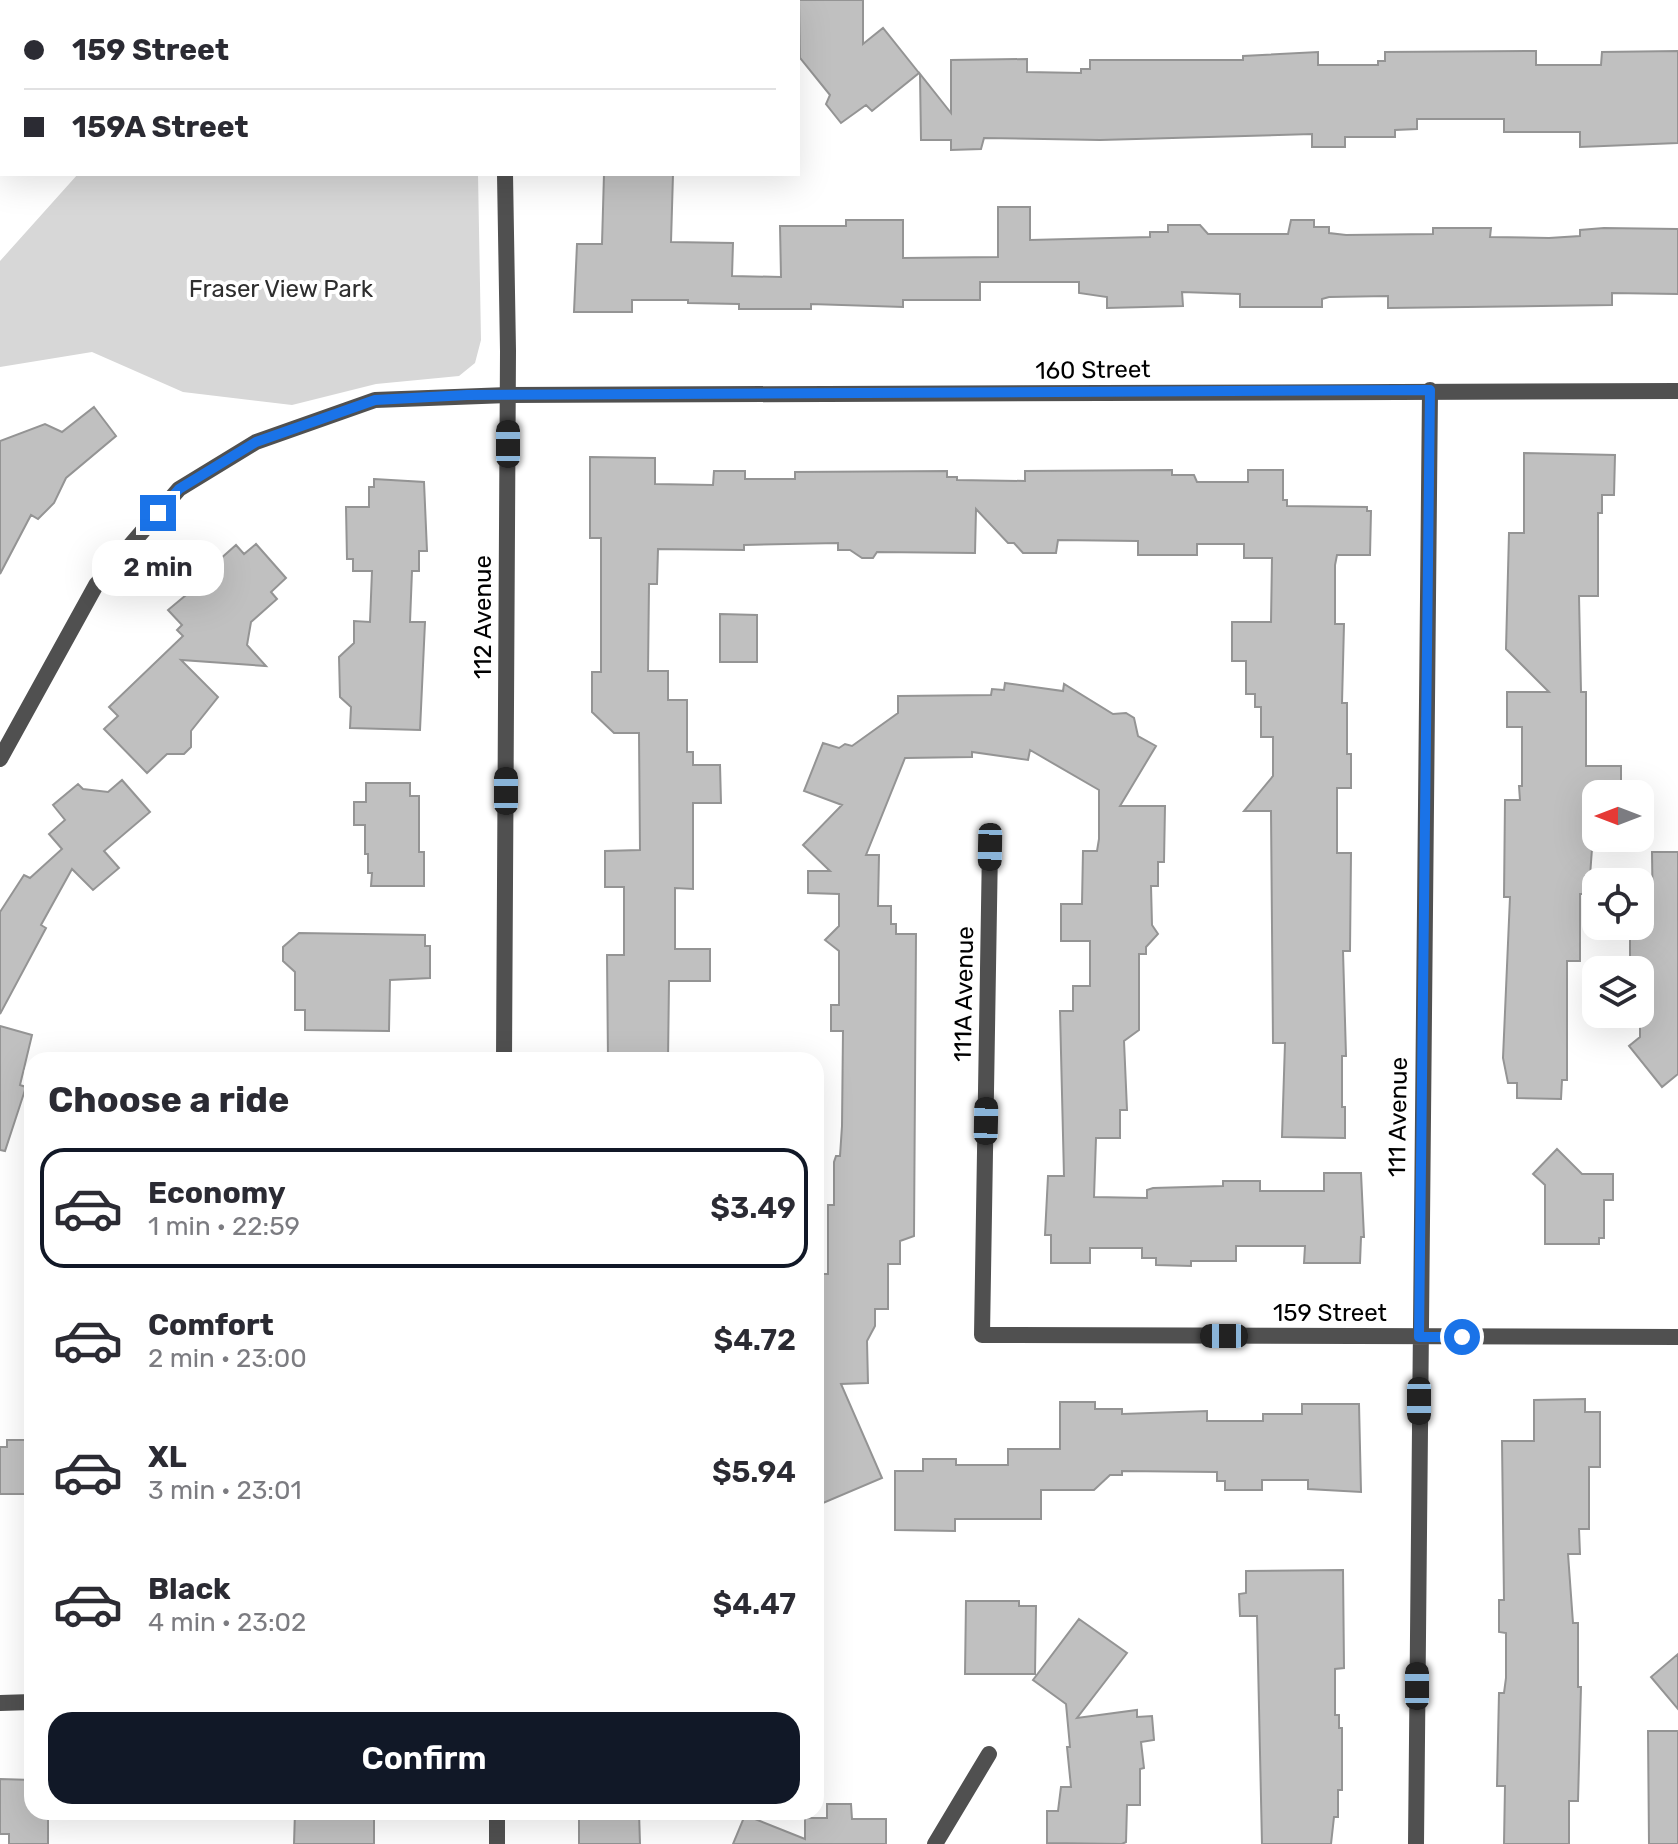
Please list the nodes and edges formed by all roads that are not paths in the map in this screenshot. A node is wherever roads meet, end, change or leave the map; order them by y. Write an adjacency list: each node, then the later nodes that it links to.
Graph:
1 (505, 176): 4 (street, 112 Avenue)
2 (1430, 390): 3 (street, 160 Street); 4 (street, 160 Street); 9 (street, 111 Avenue)
3 (1678, 391)
4 (508, 395): 5 (street, 160 Street); 7 (street, 112 Avenue)
5 (0, 759)
6 (990, 847): 8 (street, 111A Avenue)
7 (504, 1052)
8 (982, 1335): 9 (street, 159 Street)
9 (1419, 1337): 10 (street, 159 Street); 17 (street, 111 Avenue)
10 (1678, 1337)
11 (24, 1702): 12 (street)
12 (0, 1703)
13 (989, 1754): 16 (street)
14 (497, 1820): 15 (street)
15 (497, 1844)
16 (935, 1844)
17 (1416, 1844)

